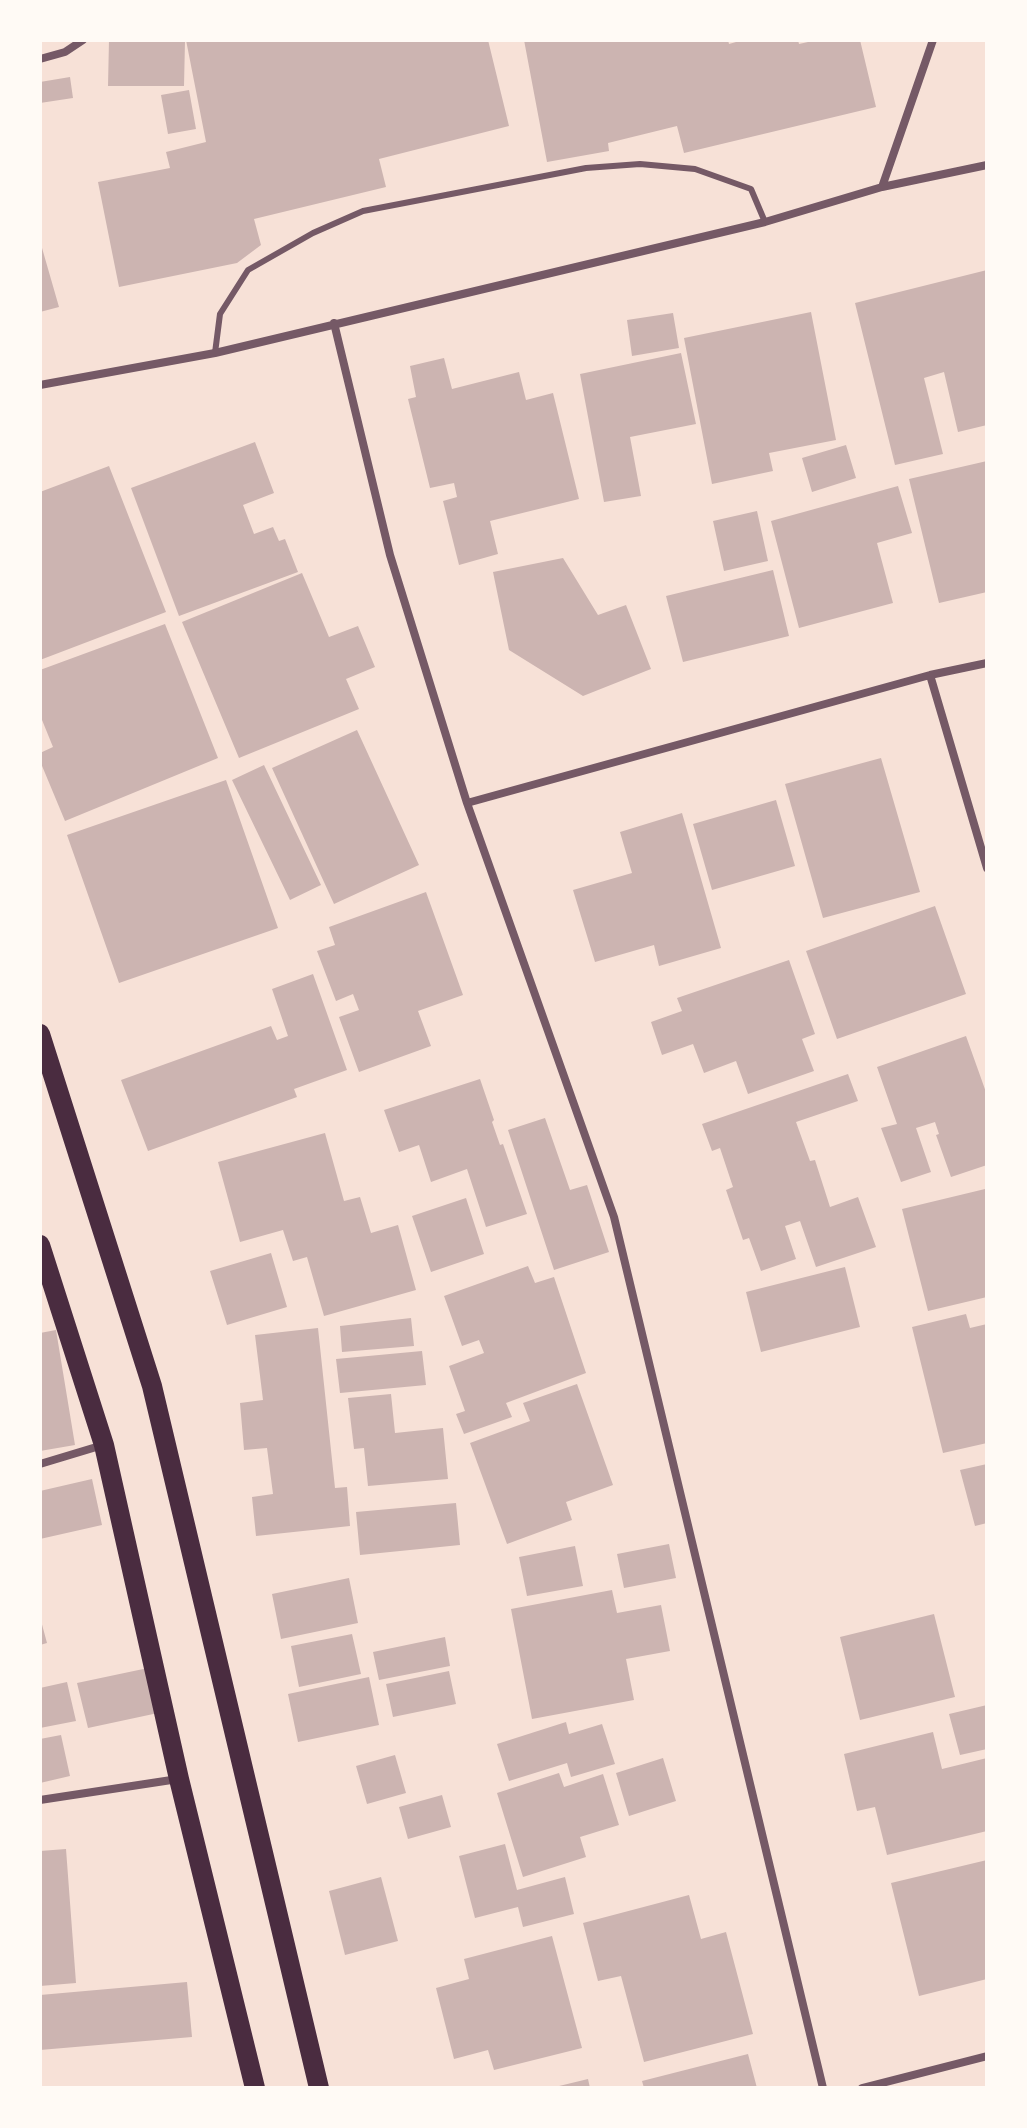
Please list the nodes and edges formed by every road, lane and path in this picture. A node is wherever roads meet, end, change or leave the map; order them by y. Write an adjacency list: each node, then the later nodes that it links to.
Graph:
1 (83, 40): 3 (street)
2 (933, 40): 5 (street)
3 (40, 59)
4 (987, 165): 5 (street)
5 (882, 187): 6 (street)
6 (765, 222): 7 (street); 8 (lane)
7 (334, 323): 8 (street); 12 (street)
8 (215, 353): 9 (street)
9 (40, 385)
10 (987, 663): 11 (street)
11 (930, 675): 12 (street); 13 (street)
12 (467, 803): 23 (street)
13 (987, 868)
14 (40, 1034): 22 (main road)
15 (40, 1245): 16 (main road)
16 (104, 1445): 17 (street); 18 (main road)
17 (40, 1464)
18 (179, 1779): 19 (street); 21 (main road)
19 (40, 1800)
20 (987, 2056): 24 (street)
21 (255, 2088)
22 (319, 2088)
23 (823, 2088)
24 (862, 2088)

